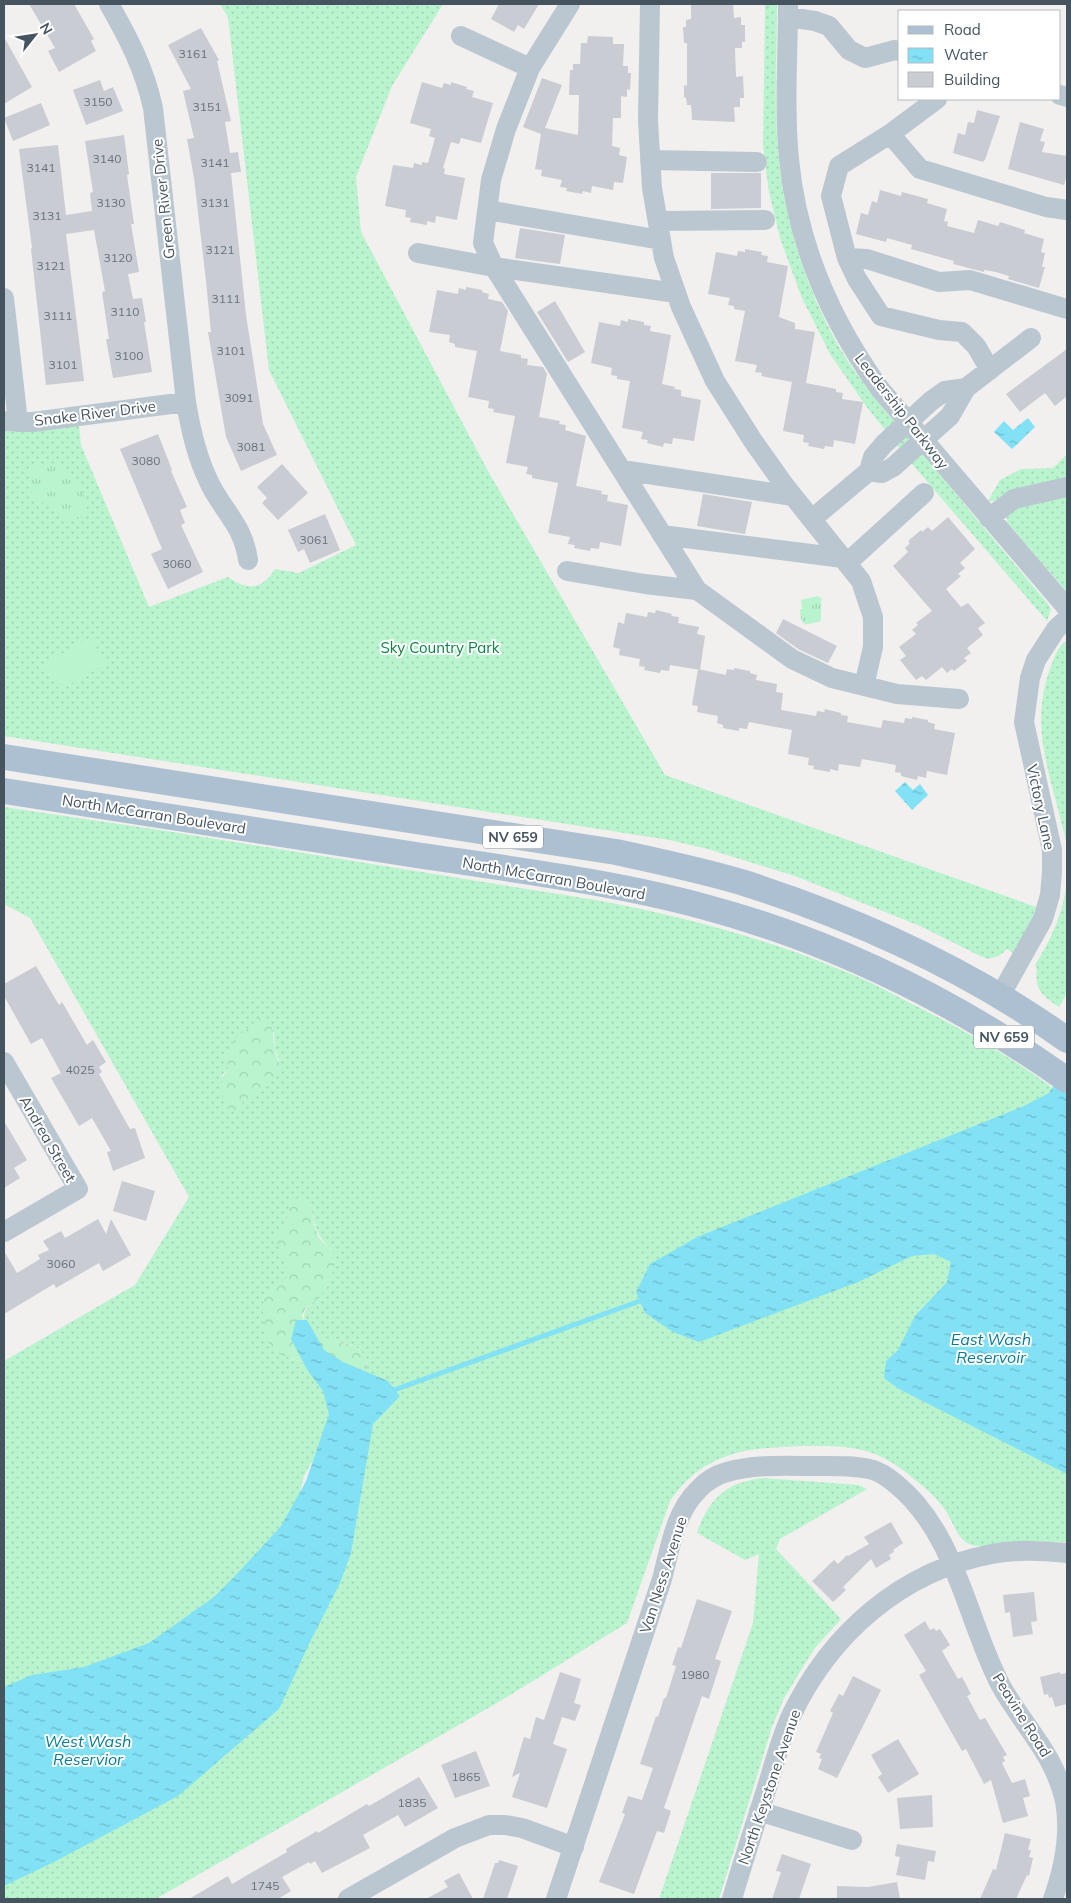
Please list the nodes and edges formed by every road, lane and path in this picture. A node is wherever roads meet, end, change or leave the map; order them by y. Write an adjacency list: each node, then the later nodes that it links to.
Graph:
1 (109, 4): 25 (street, Green River Drive)
2 (570, 4): 7 (street)
3 (650, 4): 10 (street)
4 (788, 10): 6 (street); 27 (street, Leadership Parkway)
5 (460, 36): 7 (street)
6 (898, 51)
7 (530, 68): 12 (street)
8 (936, 100): 9 (street)
9 (890, 134): 13 (street); 17 (street)
10 (650, 160): 11 (street); 15 (street)
11 (757, 162)
12 (488, 210): 15 (street); 18 (street)
13 (1067, 210)
14 (765, 220): 15 (street)
15 (659, 231): 19 (street)
16 (418, 253): 18 (street)
17 (847, 258): 21 (street); 23 (street)
18 (494, 267): 19 (street); 29 (street)
19 (676, 293): 33 (street)
20 (4, 298): 26 (street)
21 (1067, 310)
22 (1031, 338): 23 (street)
23 (990, 370): 24 (street)
24 (966, 388): 27 (street); 28 (street)
25 (186, 402): 26 (street, Snake River Drive); 37 (street, Green River Drive)
26 (11, 421)
27 (908, 423): 28 (street, Leadership Parkway); 30 (street)
28 (924, 441): 30 (street); 34 (street, Leadership Parkway)
29 (622, 470): 33 (street); 36 (street)
30 (869, 471): 35 (street)
31 (1067, 487): 34 (street)
32 (924, 493): 38 (street)
33 (793, 496): 35 (street)
34 (989, 518): 41 (street, Leadership Parkway)
35 (812, 519): 38 (street)
36 (662, 535): 38 (street); 40 (street)
37 (248, 560)
38 (845, 561): 43 (street)
39 (567, 571): 40 (street)
40 (697, 590): 43 (street)
41 (1067, 608)
42 (1067, 619): 47 (street, Victory Lane)
43 (864, 686): 44 (street)
44 (959, 699)
45 (4, 757): 47 (main road, NV 659)
46 (4, 791): 48 (main road, North McCarran Boulevard / NV 659)
47 (1000, 996): 48 (main road); 50 (main road, NV 659)
48 (938, 999): 49 (main road, North McCarran Boulevard / NV 659)
49 (984, 1025): 50 (main road); 52 (main road, North McCarran Boulevard / NV 659)
50 (1059, 1034)
51 (4, 1062): 53 (street, Andrea Street)
52 (1067, 1080)
53 (4, 1232)
54 (1067, 1553): 55 (street, North Keystone Avenue)
55 (952, 1565): 56 (street, North Keystone Avenue); 58 (street, Van Ness Avenue); 62 (street, Peavine Road)
56 (759, 1811): 57 (street); 61 (street, North Keystone Avenue)
57 (852, 1840)
58 (574, 1847): 59 (street); 60 (street, Van Ness Avenue)
59 (348, 1899)
60 (556, 1899)
61 (732, 1899)
62 (1053, 1899)

